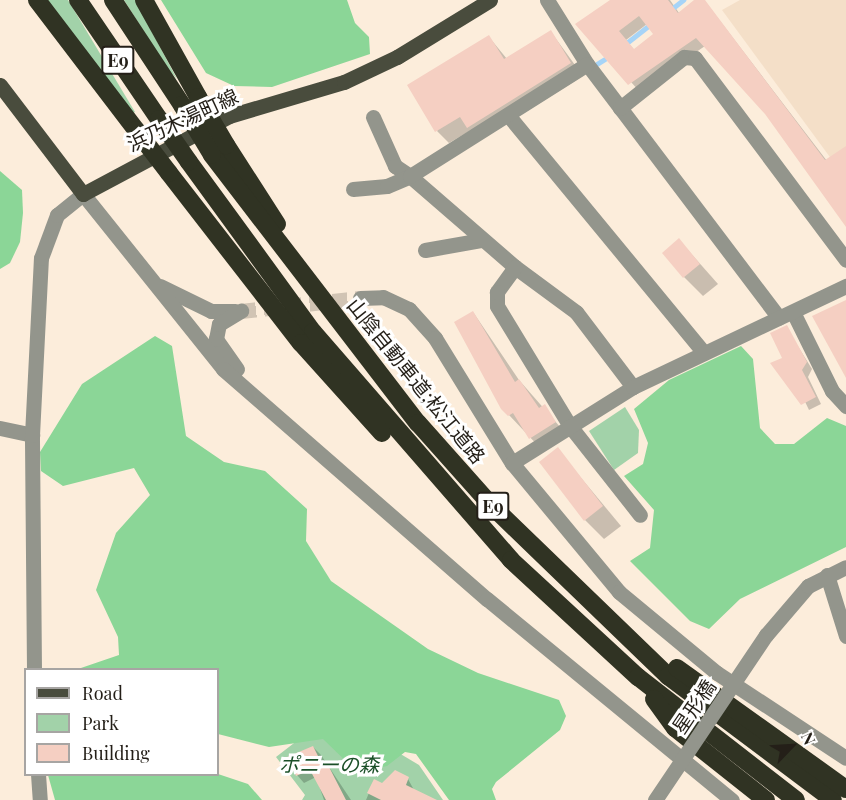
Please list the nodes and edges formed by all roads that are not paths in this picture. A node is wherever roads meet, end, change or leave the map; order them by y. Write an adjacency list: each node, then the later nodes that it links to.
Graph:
1 (37, 0): 33 (highway, bridge)
2 (78, 0): 33 (highway, E9, bridge)
3 (113, 0): 12 (highway, E9, bridge)
4 (144, 0): 12 (highway, bridge)
5 (490, 0): 15 (main road, 浜乃木湯町線)
6 (547, 0): 7 (street)
7 (587, 64): 9 (street); 10 (street)
8 (0, 85): 15 (main road)
9 (620, 108): 18 (street); 23 (street)
10 (508, 115): 13 (street); 24 (street)
11 (373, 117): 13 (street)
12 (219, 150): 36 (highway, 山陰自動車道;松江道路 / E9)
13 (410, 177): 14 (street); 16 (street)
14 (353, 189)
15 (83, 194): 20 (street); 30 (street)
16 (482, 240): 17 (street); 19 (street)
17 (425, 250)
18 (846, 260)
19 (515, 267): 25 (street); 28 (street)
20 (152, 281): 27 (street); 27 (street)
21 (846, 286): 23 (street)
22 (360, 298): 31 (street)
23 (786, 315): 24 (street); 26 (street)
24 (704, 353): 25 (street)
25 (633, 387): 28 (street)
26 (846, 406)
27 (282, 421): 45 (street)
28 (570, 426): 31 (street); 32 (street)
29 (0, 428): 30 (street)
30 (32, 435): 38 (street)
31 (512, 463): 40 (street)
32 (640, 515)
33 (512, 560): 39 (highway, E9)
34 (846, 567): 35 (street, 星形橋)
35 (826, 574): 37 (street); 44 (street, 星形橋, bridge)
36 (602, 615): 42 (highway); 48 (highway, 山陰自動車道;松江道路 / E9)
37 (846, 636)
38 (34, 668)
39 (638, 677): 46 (highway); 47 (highway, E9)
40 (846, 758)
41 (38, 776): 43 (street)
42 (846, 789)
43 (40, 800)
44 (655, 800)
45 (732, 800)
46 (766, 800)
47 (796, 800)
48 (833, 800)

